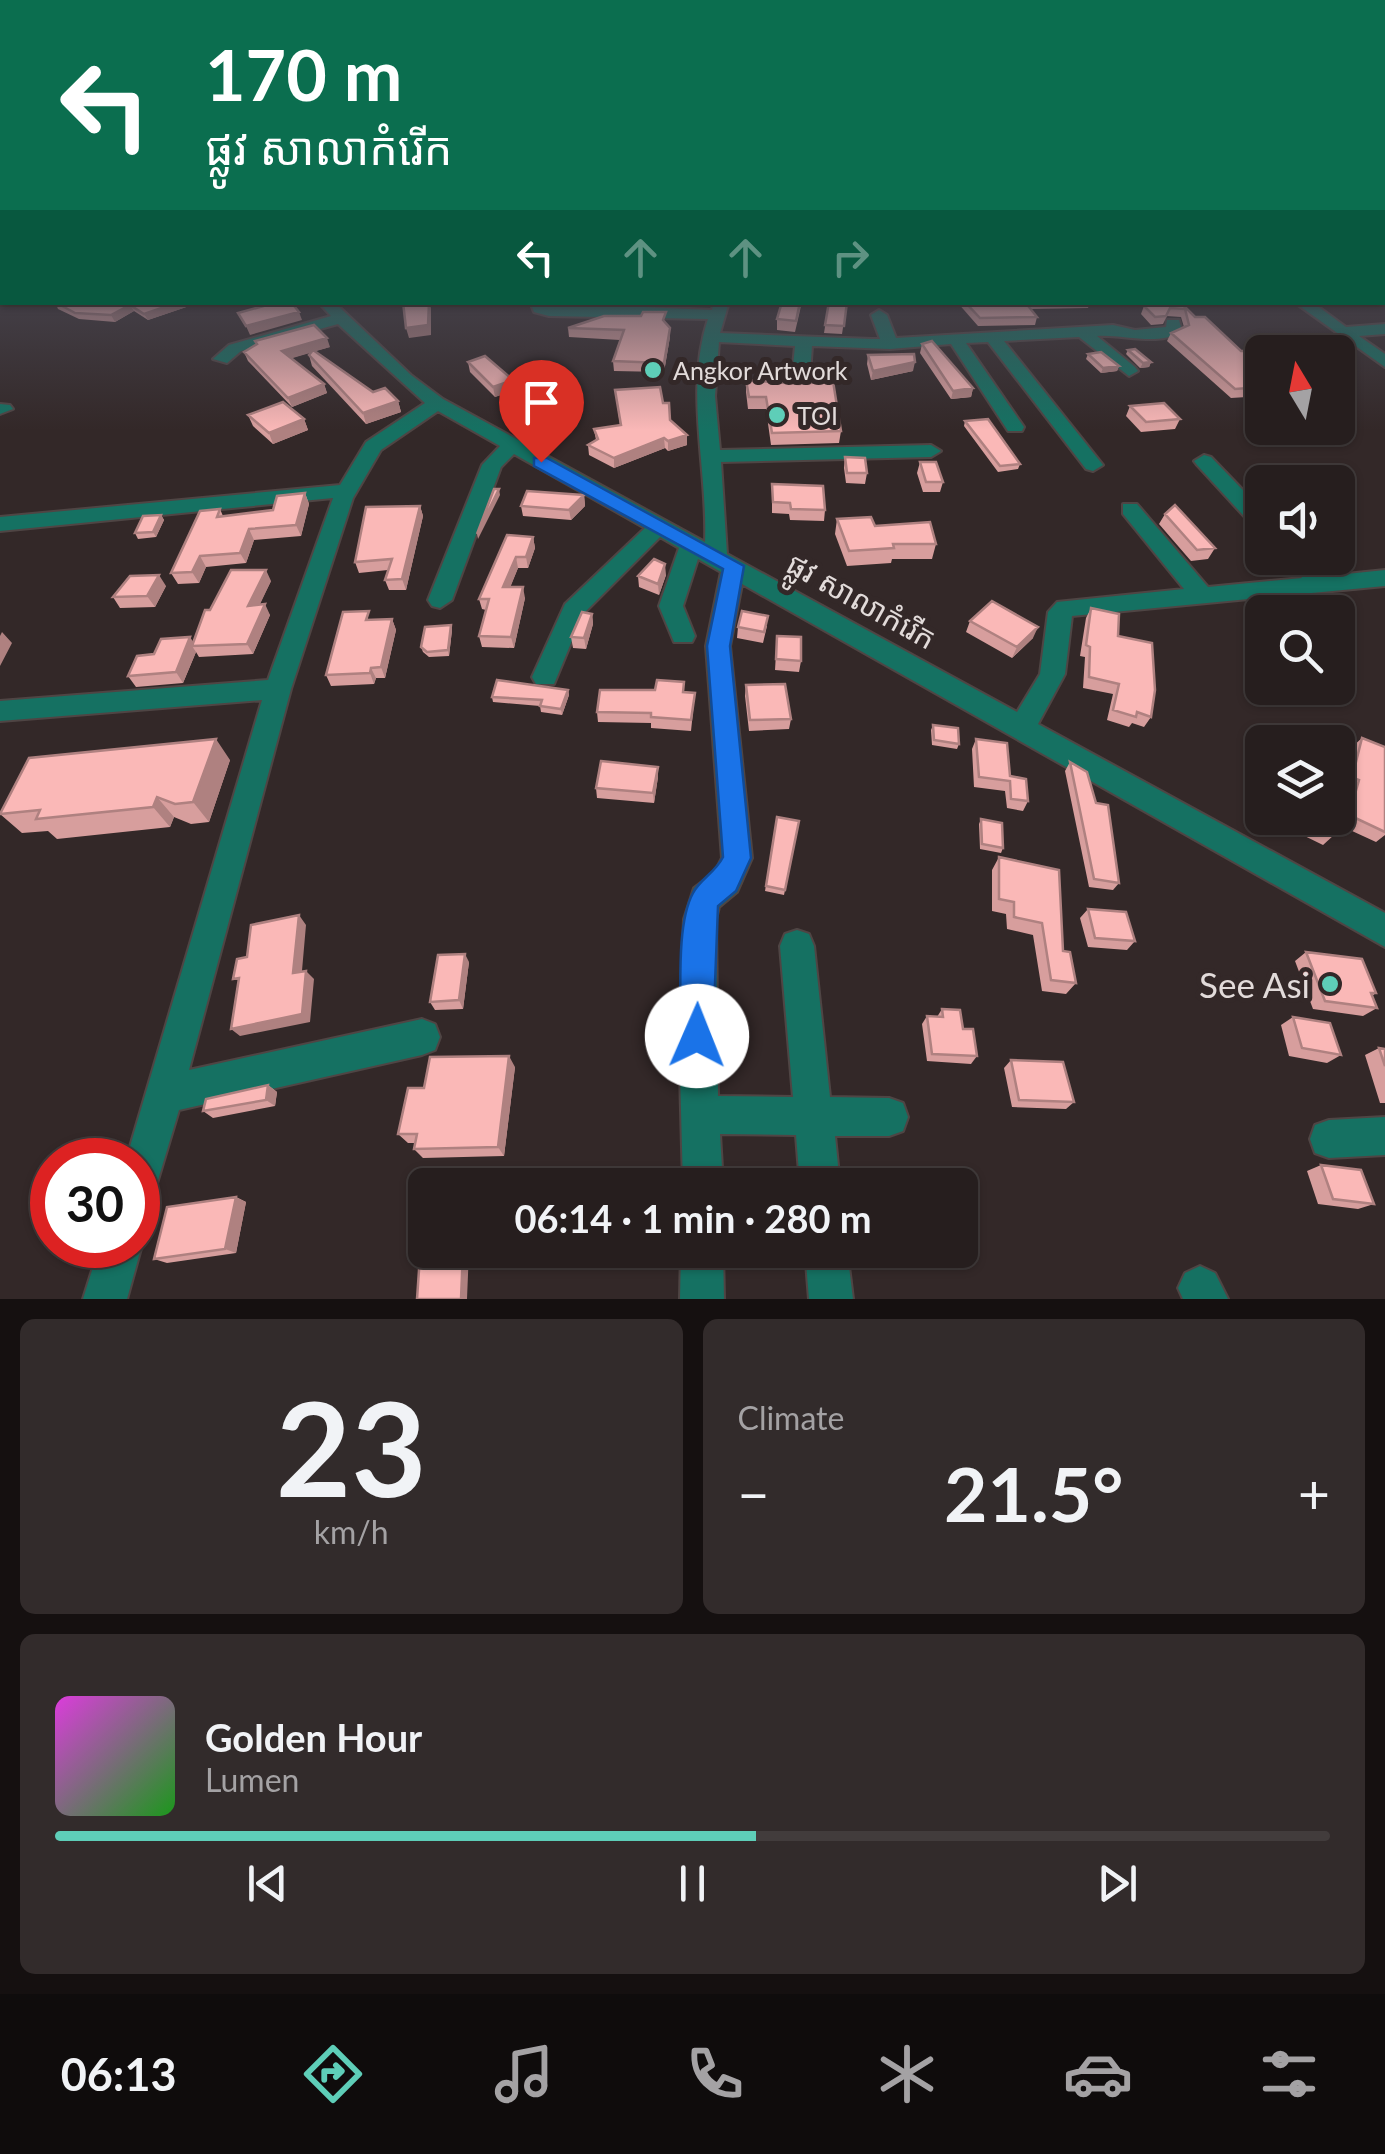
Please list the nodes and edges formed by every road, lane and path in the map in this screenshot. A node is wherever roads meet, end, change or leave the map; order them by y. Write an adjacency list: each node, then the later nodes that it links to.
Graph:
1 (539, 309): 2 (street)
2 (719, 309): 10 (street)
3 (1311, 309): 9 (street)
4 (333, 310): 15 (street); 20 (street, ផ្លូវ សាលាកំរើក)
5 (879, 316): 14 (street)
6 (1174, 323): 8 (street)
7 (1385, 329): 9 (street)
8 (1084, 332): 11 (street); 18 (street)
9 (1343, 332): 17 (street)
10 (711, 337): 13 (street); 24 (street)
11 (992, 337): 12 (street); 26 (street)
12 (956, 340): 14 (street); 21 (street)
13 (804, 342): 14 (street); 19 (street)
14 (881, 344): 16 (street)
15 (221, 359)
16 (881, 361)
17 (1385, 361)
18 (1129, 371)
19 (800, 387)
20 (436, 403): 22 (street, ផ្លូវ សាលាកំរើក); 27 (street)
21 (1014, 427)
22 (512, 446): 31 (street, ផ្លូវ សាលាកំរើក); 38 (street)
23 (931, 451): 24 (street)
24 (712, 456): 33 (street)
25 (1204, 461): 28 (street)
26 (1092, 465)
27 (345, 491): 30 (street); 41 (street)
28 (1245, 504)
29 (1130, 509): 37 (street)
30 (0, 524)
31 (656, 528): 32 (street, ផ្លូវ សាលាកំរើក); 40 (street)
32 (691, 546): 33 (street, ផ្លូវ សាលាកំរើក); 39 (street)
33 (725, 562): 43 (street, ផ្លូវ សាលាកំរើក); 48 (street)
34 (1313, 575): 36 (street)
35 (1385, 578): 36 (street)
36 (1322, 584): 37 (street)
37 (1201, 594): 43 (street)
38 (440, 600)
39 (682, 636)
40 (545, 677)
41 (278, 689): 42 (street); 47 (street)
42 (0, 711)
43 (1021, 726): 44 (street, ផ្លូវ សាលាកំរើក)
44 (1385, 931)
45 (797, 946): 50 (street)
46 (422, 1037): 47 (street)
47 (164, 1094): 52 (street)
48 (700, 1115): 50 (street); 54 (street)
49 (889, 1118): 50 (street)
50 (814, 1120): 55 (street)
51 (1385, 1136): 53 (street)
52 (152, 1138)
53 (1329, 1139)
54 (703, 1168)
55 (818, 1168)
56 (114, 1268): 59 (street)
57 (702, 1268): 60 (street)
58 (828, 1268): 61 (street)
59 (105, 1299)
60 (702, 1299)
61 (831, 1299)

